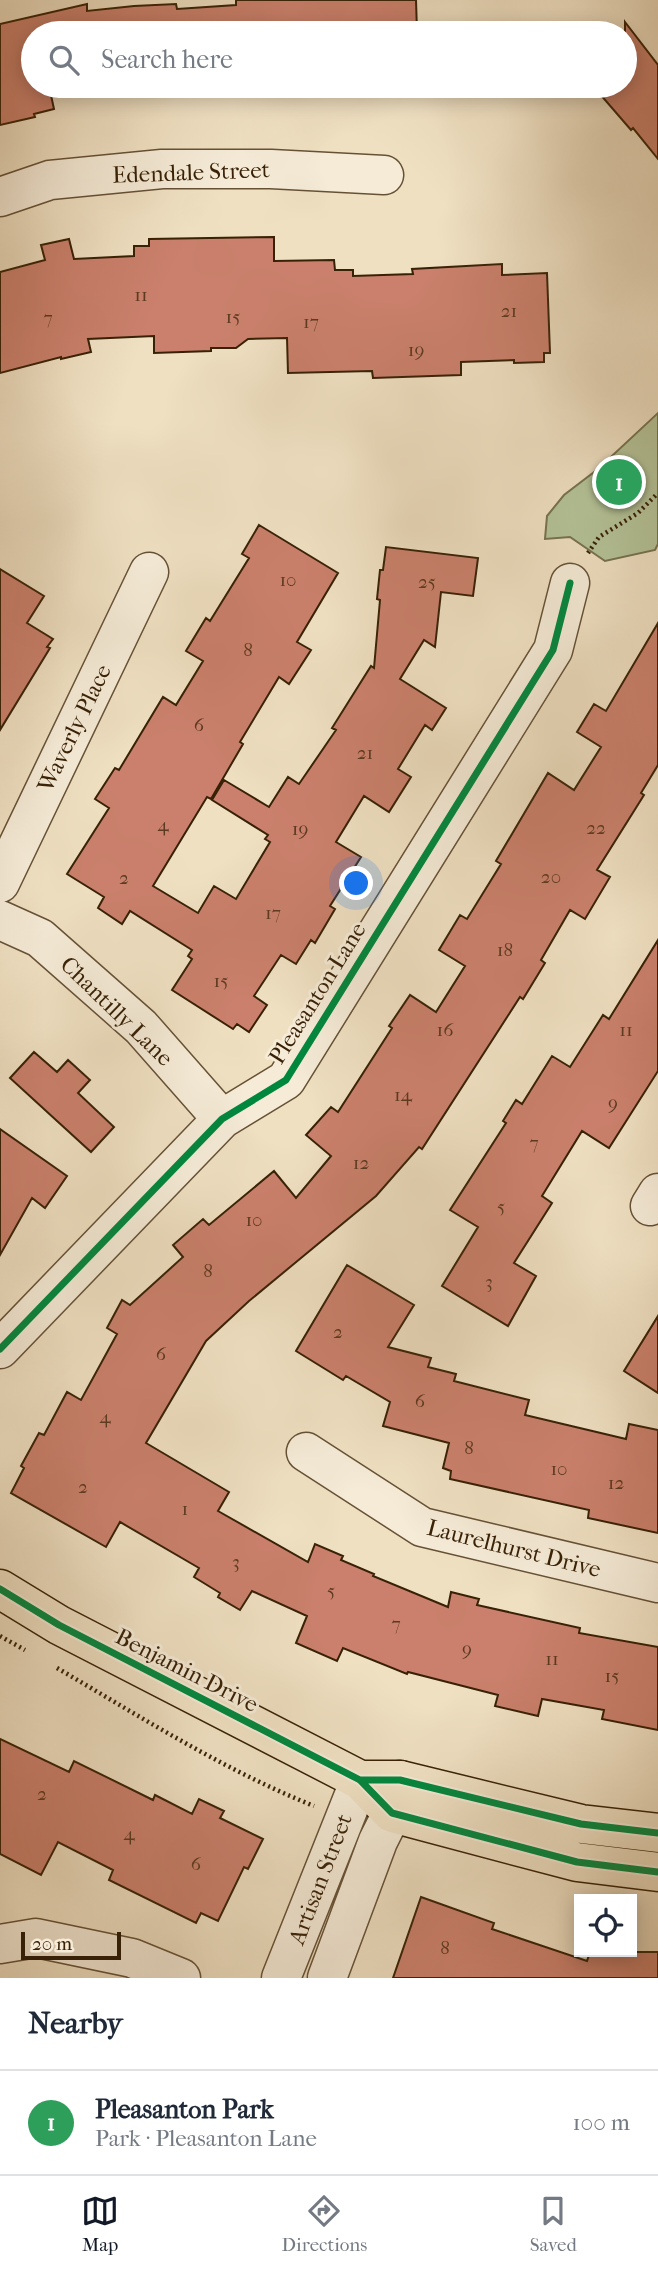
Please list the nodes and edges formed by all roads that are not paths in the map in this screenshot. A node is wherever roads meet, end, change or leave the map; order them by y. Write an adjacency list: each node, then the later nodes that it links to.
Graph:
1 (384, 175): 2 (street, Edendale Street)
2 (0, 197)
3 (149, 572): 5 (street, Waverly Place)
4 (570, 583): 7 (street, Pleasanton Lane)
5 (0, 883)
6 (0, 920): 7 (street, Chantilly Lane)
7 (222, 1119): 8 (street, Pleasanton Lane)
8 (0, 1349)
9 (306, 1452): 10 (street, Laurelhurst Drive)
10 (658, 1583)
11 (0, 1589): 12 (main road, Benjamin Drive)
12 (360, 1780): 13 (main road, Benjamin Drive); 18 (street, Artisan Street)
13 (396, 1797): 14 (main road, Benjamin Drive); 15 (main road, Benjamin Drive); 19 (street, Artisan Street)
14 (658, 1833)
15 (658, 1872)
16 (0, 1944): 17 (street)
17 (180, 1978)
18 (281, 1978)
19 (327, 1978)

